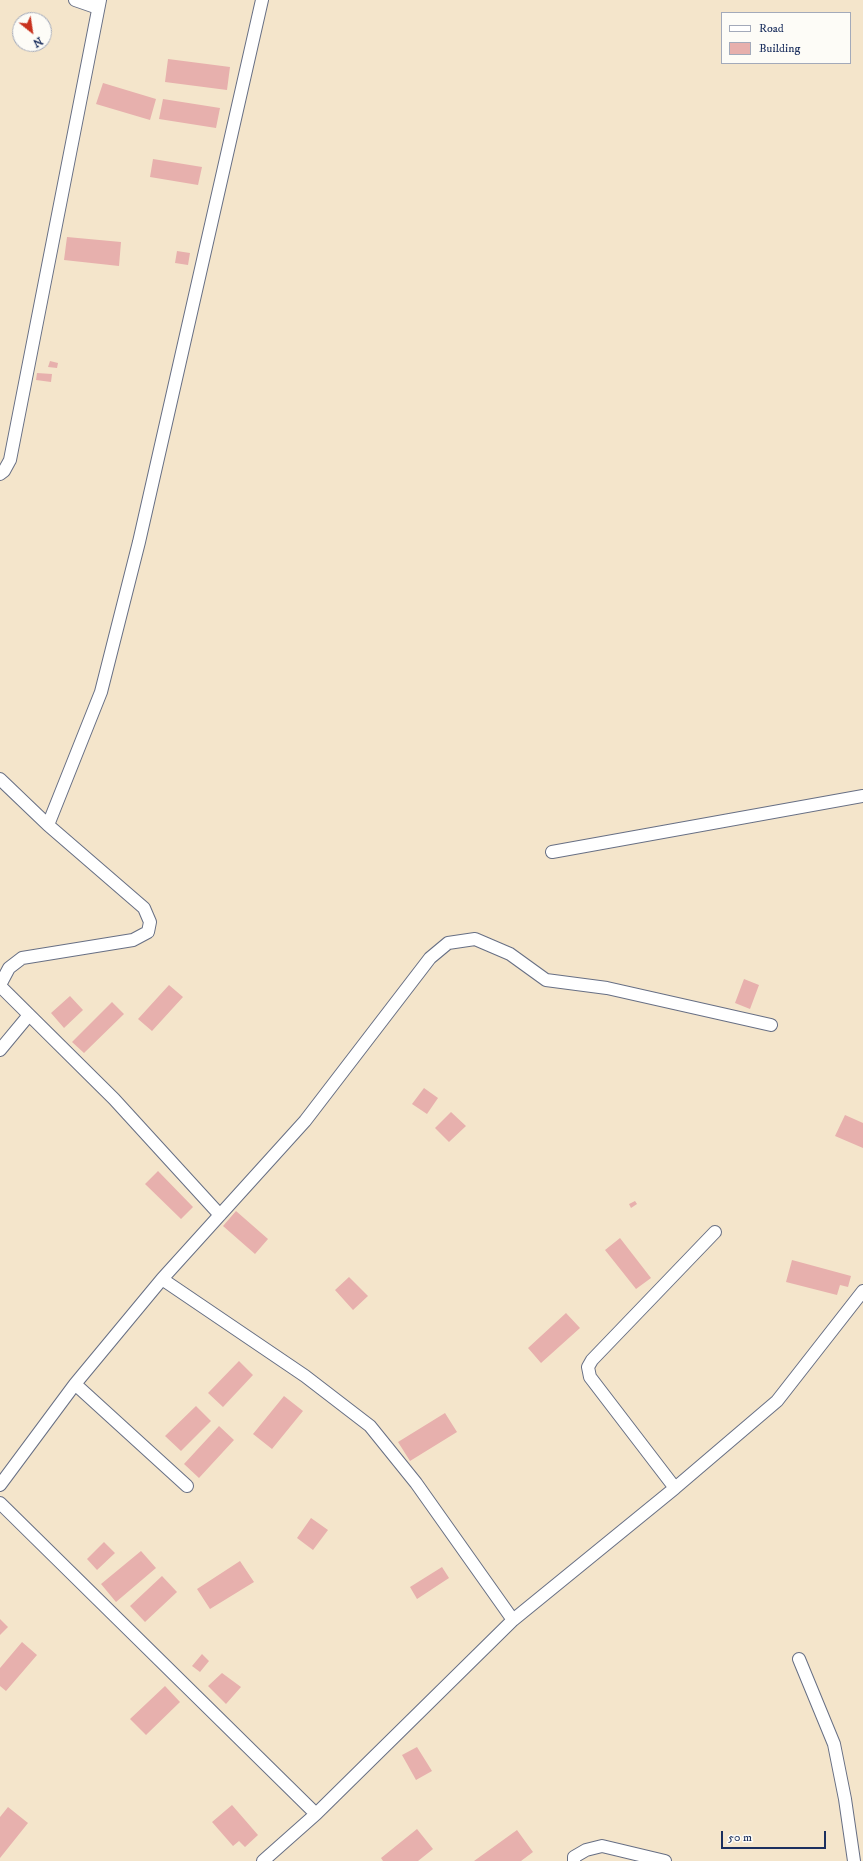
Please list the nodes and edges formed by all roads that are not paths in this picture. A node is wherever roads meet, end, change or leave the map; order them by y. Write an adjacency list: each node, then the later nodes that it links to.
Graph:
1 (75, 0): 3 (street)
2 (262, 0): 7 (street)
3 (99, 4): 4 (street)
4 (0, 474)
5 (0, 779): 7 (street)
6 (863, 796): 8 (street)
7 (48, 825): 9 (street)
8 (552, 852)
9 (0, 985): 10 (street)
10 (29, 1015): 12 (street); 13 (street)
11 (771, 1025): 13 (street)
12 (0, 1050)
13 (220, 1215): 15 (street)
14 (715, 1232): 20 (street)
15 (162, 1279): 17 (street); 22 (street)
16 (863, 1290): 20 (street)
17 (75, 1384): 18 (street); 19 (street)
18 (0, 1485)
19 (187, 1486)
20 (675, 1488): 22 (street)
21 (0, 1503): 24 (street)
22 (513, 1620): 24 (street)
23 (799, 1659): 28 (street)
24 (316, 1814): 25 (street)
25 (263, 1861)
26 (574, 1861): 27 (street)
27 (665, 1861)
28 (854, 1861)

